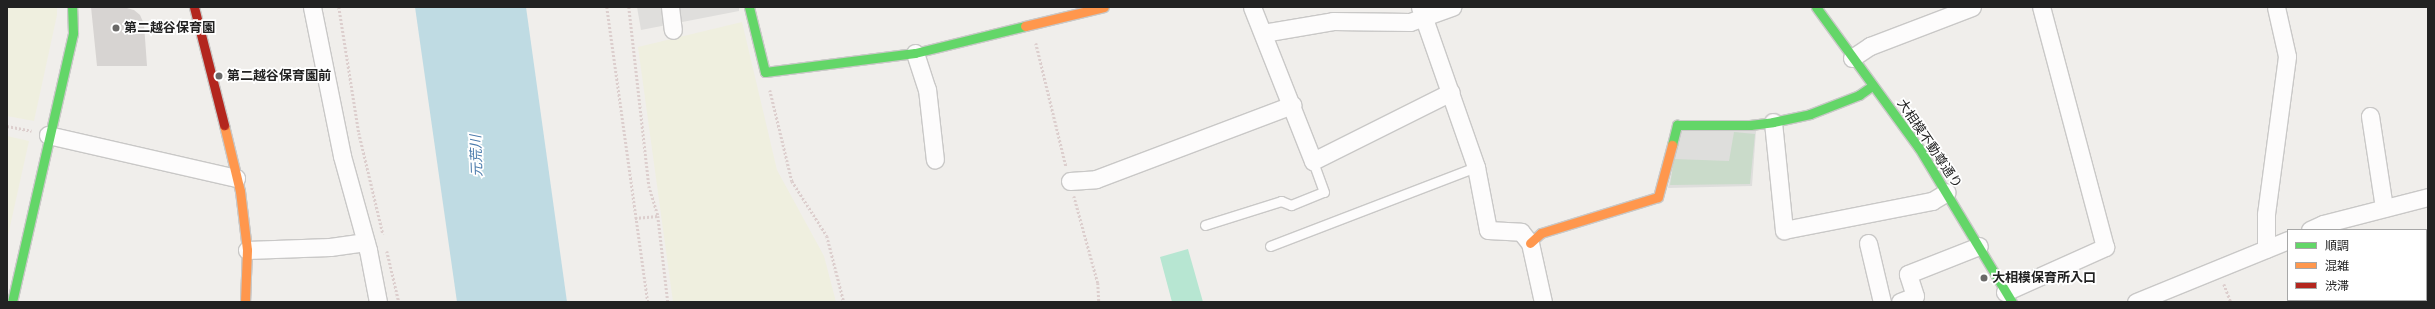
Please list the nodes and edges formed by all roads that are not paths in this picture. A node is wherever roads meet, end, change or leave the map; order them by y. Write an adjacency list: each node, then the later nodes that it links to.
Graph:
1 (72, 7): 23 (street)
2 (194, 7): 27 (street)
3 (312, 7): 35 (street)
4 (670, 7): 14 (street)
5 (749, 7): 16 (street)
6 (1104, 7): 16 (street)
7 (1252, 7): 15 (street)
8 (1452, 7): 13 (street)
9 (1816, 7): 17 (street, 大相模不動尊通り)
10 (1972, 7): 17 (street)
11 (2041, 7): 42 (street)
12 (2276, 7): 40 (street)
13 (1422, 12): 15 (street); 19 (street)
14 (673, 30)
15 (1263, 33): 20 (street)
16 (915, 53): 24 (street)
17 (1852, 58): 18 (street, 大相模不動尊通り)
18 (1872, 86): 22 (street); 29 (street, 大相模不動尊通り)
19 (1451, 92): 25 (street); 26 (street)
20 (1292, 105): 25 (street); 28 (street)
21 (2370, 116): 31 (street)
22 (1773, 122): 29 (street); 36 (street)
23 (48, 135): 27 (street); 43 (street)
24 (936, 160)
25 (1313, 161): 32 (lane)
26 (1476, 167): 36 (street); 38 (lane)
27 (236, 178): 41 (street)
28 (1070, 181)
29 (1947, 192): 39 (street, 大相模不動尊通り)
30 (2428, 197): 31 (street)
31 (2384, 208): 33 (street)
32 (1205, 225)
33 (2313, 229)
34 (2287, 240): 40 (street)
35 (366, 242): 41 (street); 45 (street)
36 (1530, 243): 46 (street)
37 (1868, 243): 47 (street)
38 (1270, 246)
39 (1979, 246): 42 (street, 大相模不動尊通り); 48 (street)
40 (2266, 249): 49 (street)
41 (247, 250): 44 (street)
42 (2009, 297)
43 (12, 302)
44 (245, 302)
45 (378, 302)
46 (1543, 302)
47 (1882, 302)
48 (1900, 302)
49 (2136, 302)

